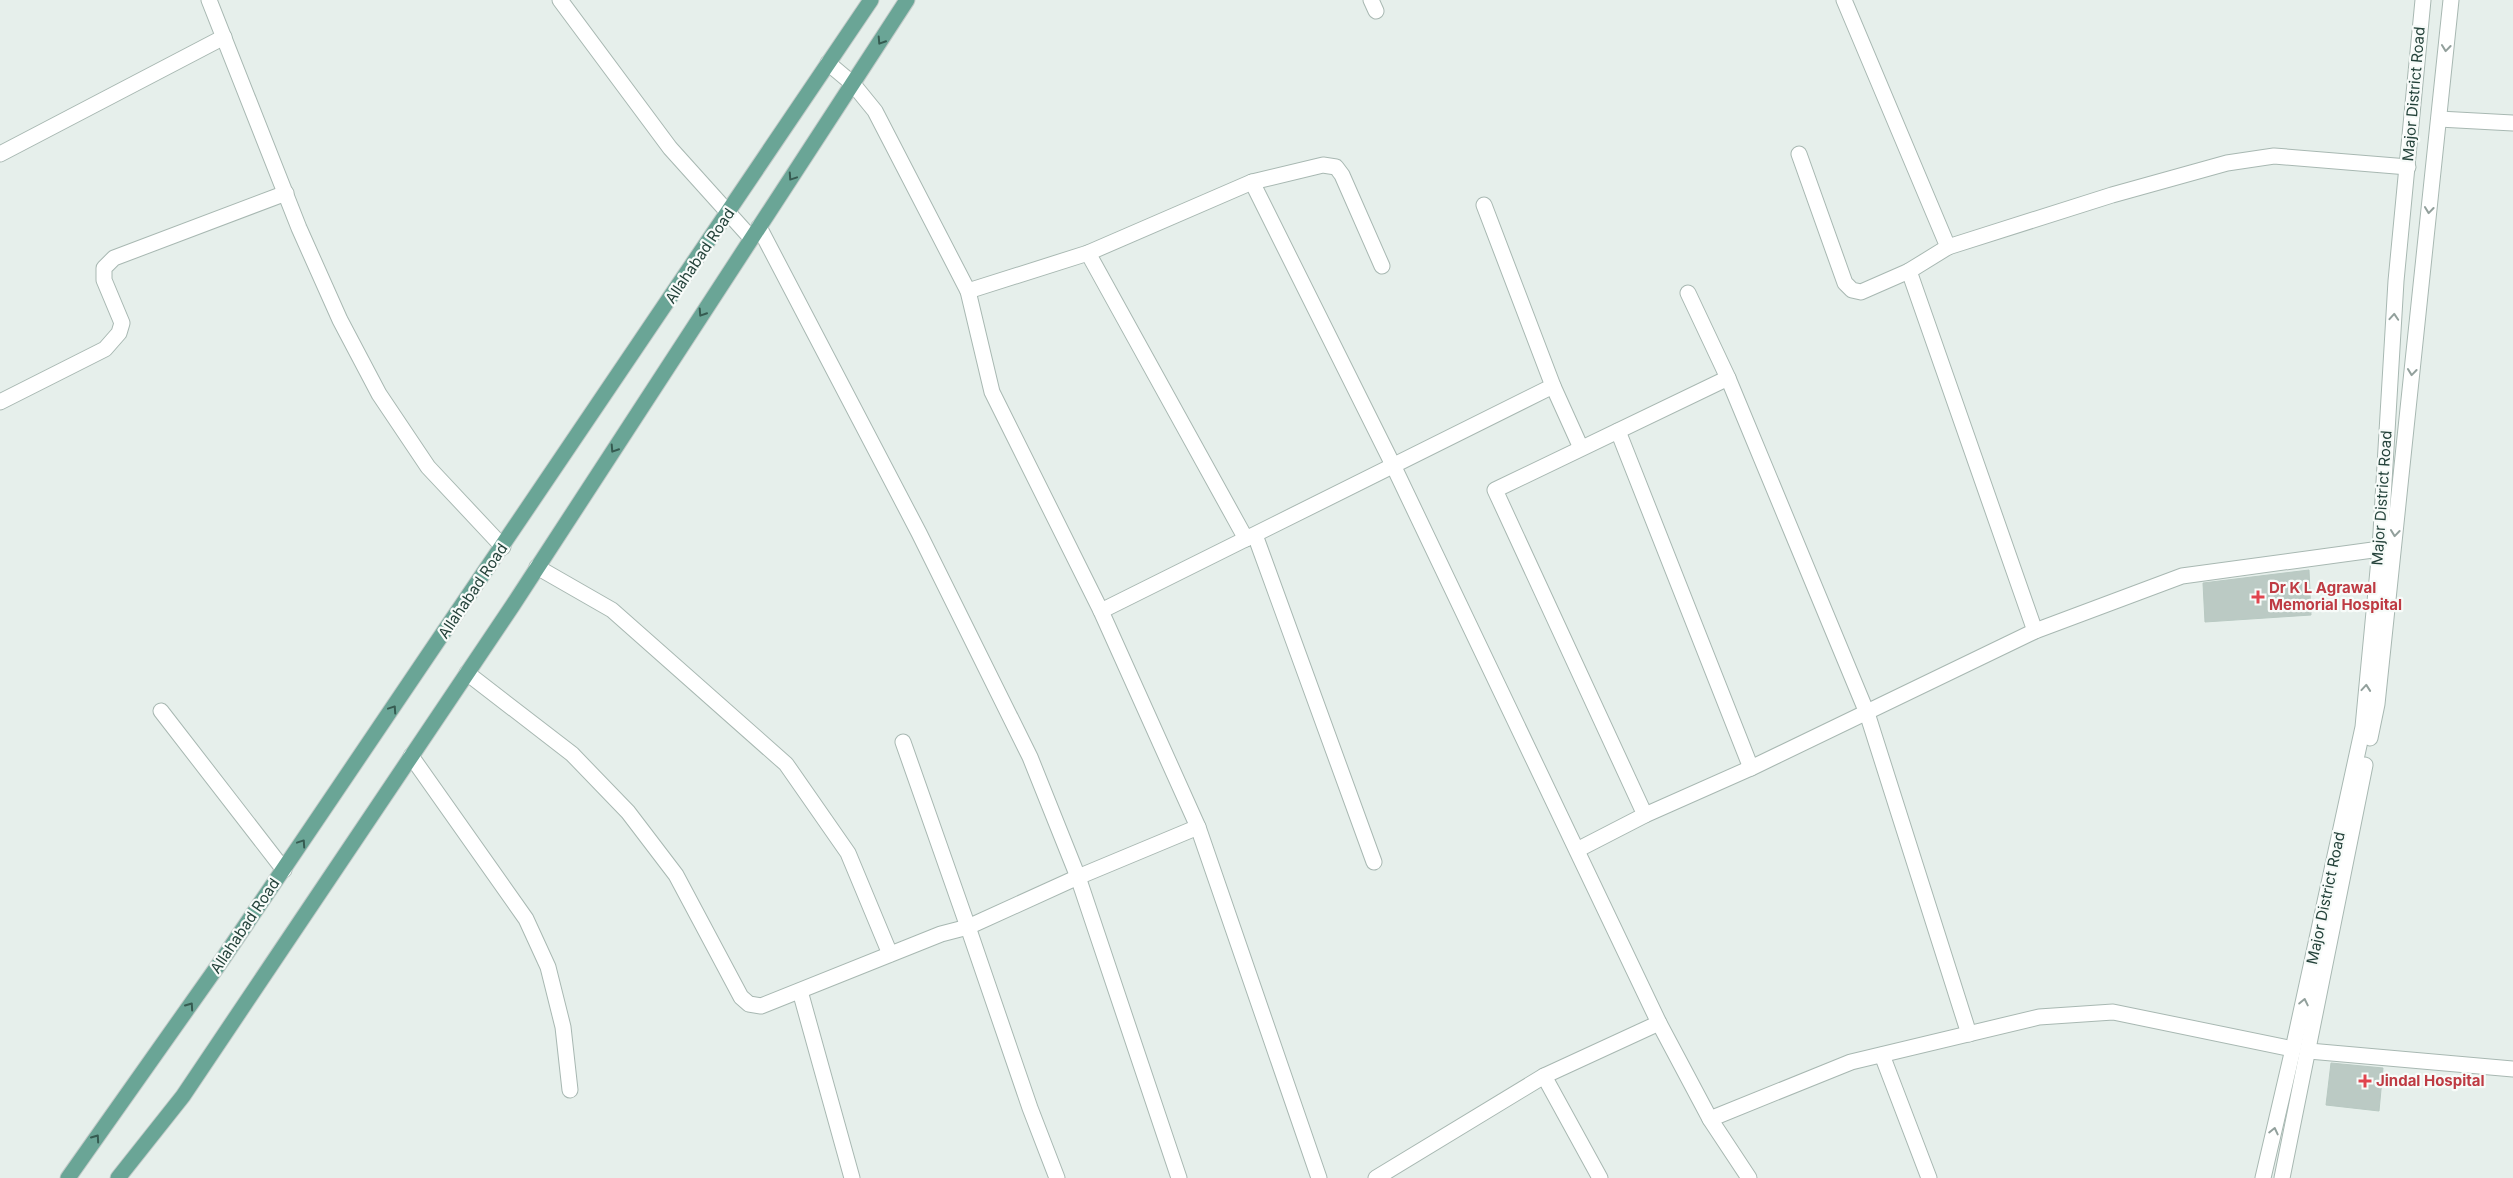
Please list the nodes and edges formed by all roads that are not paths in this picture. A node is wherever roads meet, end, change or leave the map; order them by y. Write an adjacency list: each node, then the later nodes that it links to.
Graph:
1 (209, 0): 8 (street)
2 (560, 0): 19 (street)
3 (871, 0): 9 (main road, Allahabad Road)
4 (907, 0): 10 (main road, one-way to 10)
5 (1844, 0): 21 (street)
6 (2423, 0): 15 (street, Major District Road)
7 (2451, 0): 11 (street, one-way to 11)
8 (224, 37): 13 (street); 17 (street)
9 (828, 63): 10 (street); 19 (main road, Allahabad Road)
10 (854, 84): 20 (main road, one-way to 20); 25 (street)
11 (2439, 119): 12 (street); 57 (street, one-way to 57)
12 (2513, 123)
13 (0, 154)
14 (1799, 154): 24 (street)
15 (2408, 167): 21 (street); 35 (street, Major District Road, one-way to 15)
16 (1252, 182): 22 (street); 23 (street); 32 (street)
17 (286, 194): 29 (street); 34 (street)
18 (1484, 205): 28 (street)
19 (728, 215): 20 (street); 34 (main road, Allahabad Road)
20 (755, 232): 36 (main road, one-way to 36); 50 (street)
21 (1948, 247): 24 (street)
22 (1088, 252): 25 (street); 33 (street)
23 (1382, 266)
24 (1909, 271): 38 (street)
25 (968, 291): 37 (street)
26 (1688, 293): 27 (street)
27 (1728, 378): 30 (street); 41 (street)
28 (1554, 386): 31 (street); 32 (street)
29 (0, 402)
30 (1618, 431): 31 (street); 44 (street)
31 (1581, 448): 45 (street)
32 (1393, 465): 33 (street); 47 (street)
33 (1250, 537): 37 (street); 48 (street)
34 (503, 548): 49 (main road, Allahabad Road, one-way to 34)
35 (2380, 549): 38 (street); 56 (street, Major District Road, one-way to 35)
36 (537, 567): 39 (main road); 52 (street)
37 (1101, 611): 46 (street)
38 (2035, 631): 41 (street)
39 (467, 673): 43 (main road); 53 (street)
40 (161, 711): 49 (street)
41 (1867, 713): 44 (street); 55 (street)
42 (903, 742): 51 (street)
43 (411, 756): 61 (street); 64 (main road)
44 (1751, 768): 45 (street)
45 (1645, 815): 47 (street)
46 (1198, 827): 50 (street); 68 (street)
47 (1576, 850): 54 (street)
48 (1374, 862)
49 (284, 870): 63 (main road, Allahabad Road, one-way to 49)
50 (1078, 877): 51 (street); 67 (street)
51 (968, 928): 52 (street); 66 (street)
52 (890, 954): 53 (street)
53 (800, 991): 65 (street)
54 (1659, 1023): 60 (street); 62 (street)
55 (1969, 1034): 56 (street); 58 (street)
56 (2293, 1049): 73 (street, Major District Road, one-way to 56)
57 (2309, 1051): 59 (street); 74 (street)
58 (1882, 1055): 62 (street); 72 (street)
59 (2513, 1069)
60 (1544, 1076): 69 (street); 70 (street)
61 (570, 1090)
62 (1710, 1119): 71 (street)
63 (68, 1178)
64 (118, 1178)
65 (852, 1178)
66 (1057, 1178)
67 (1179, 1178)
68 (1319, 1178)
69 (1376, 1178)
70 (1600, 1178)
71 (1749, 1178)
72 (1929, 1178)
73 (2263, 1178)
74 (2282, 1178)

